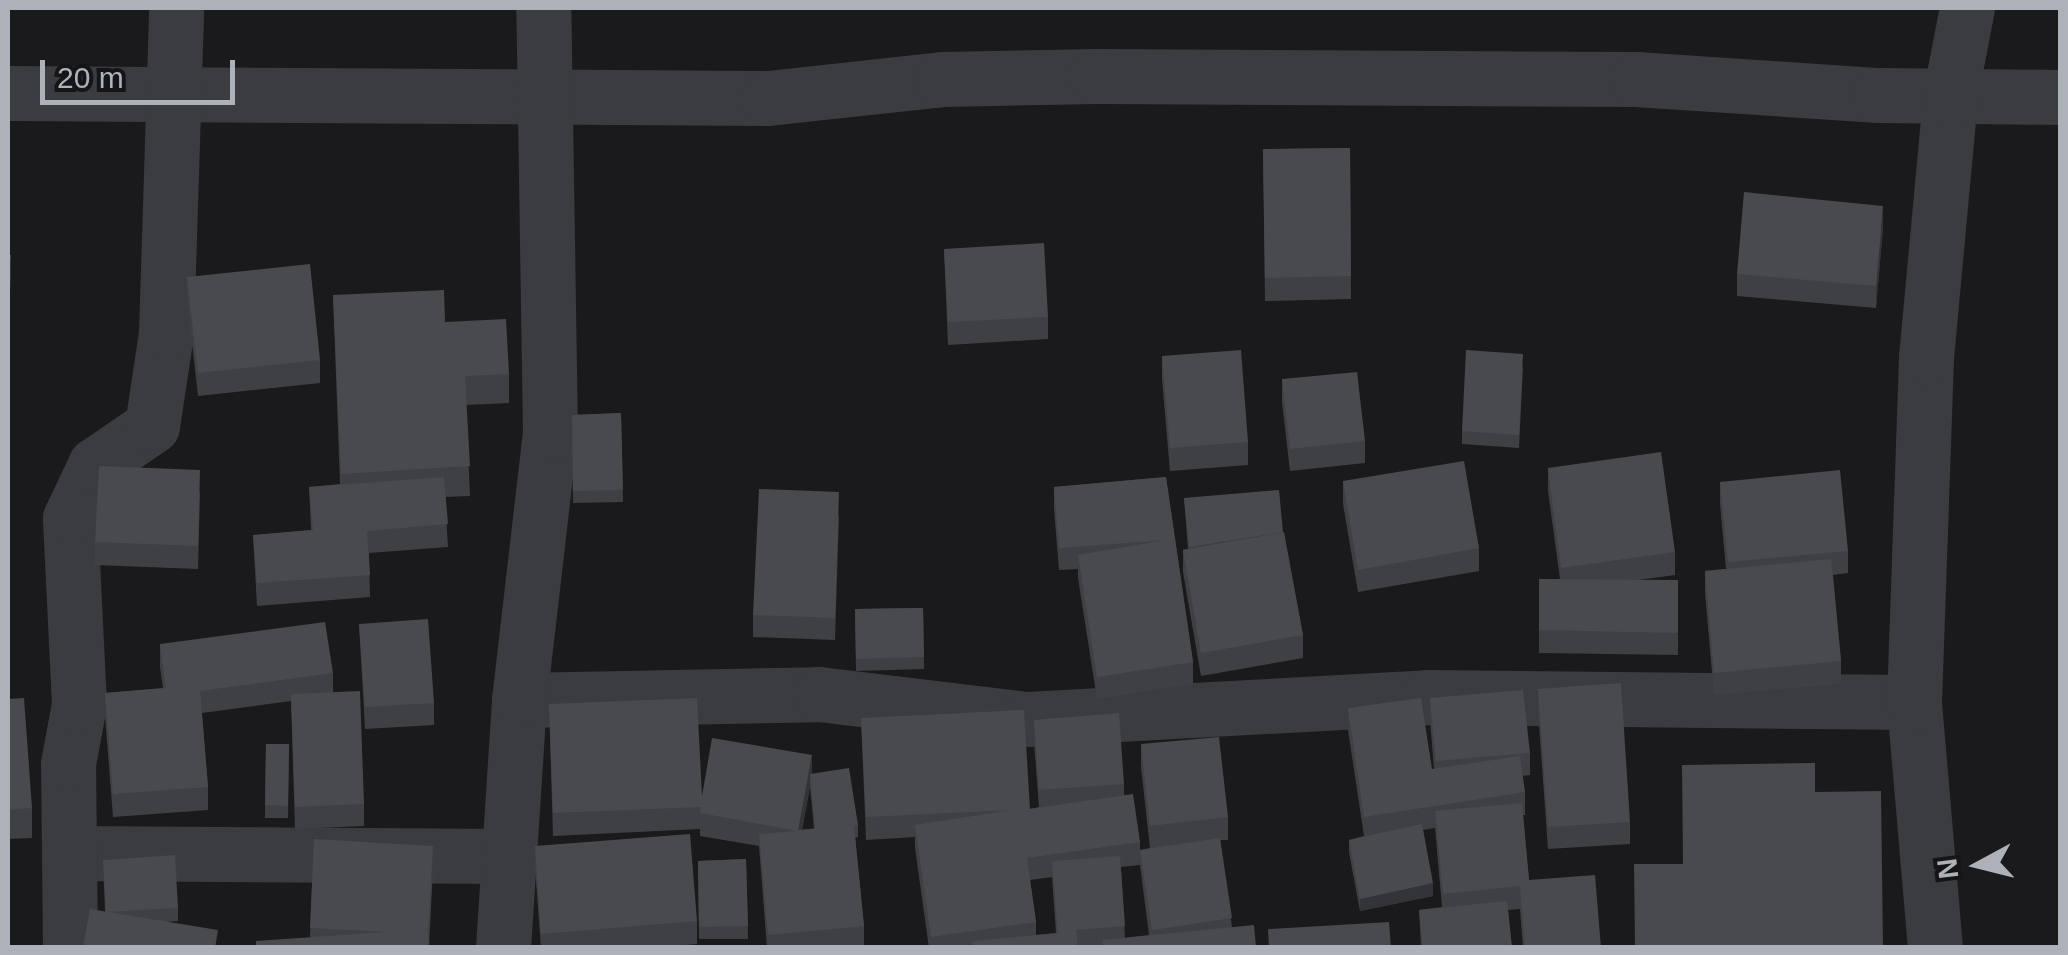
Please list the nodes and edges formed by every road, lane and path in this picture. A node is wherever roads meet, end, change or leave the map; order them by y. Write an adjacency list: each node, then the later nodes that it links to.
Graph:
1 (176, 8): 8 (street)
2 (543, 8): 5 (street)
3 (1968, 8): 6 (street)
4 (8, 93): 8 (street)
5 (540, 96): 6 (street); 8 (street); 9 (street)
6 (1950, 96): 7 (street); 10 (street)
7 (2060, 97)
8 (175, 98): 11 (street)
9 (520, 700): 10 (street); 12 (street)
10 (1914, 702): 15 (street)
11 (70, 852): 12 (street); 13 (street)
12 (510, 856): 14 (street)
13 (70, 948)
14 (503, 948)
15 (1935, 948)

